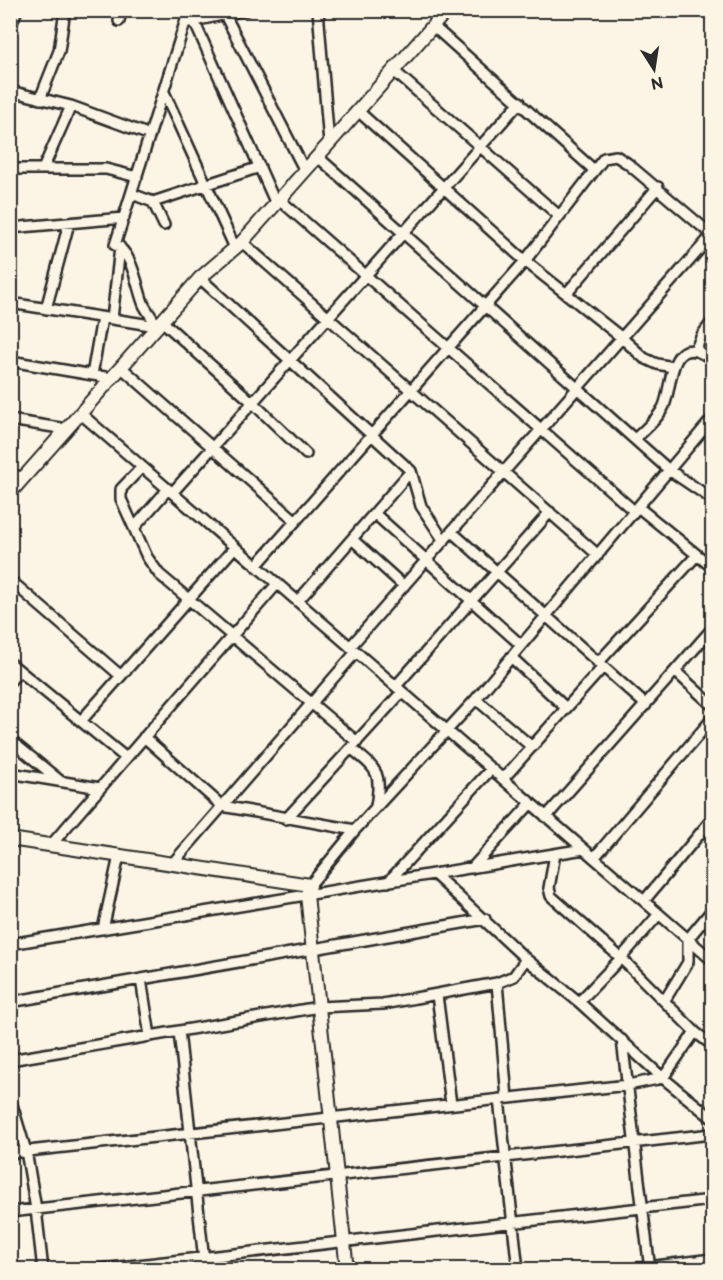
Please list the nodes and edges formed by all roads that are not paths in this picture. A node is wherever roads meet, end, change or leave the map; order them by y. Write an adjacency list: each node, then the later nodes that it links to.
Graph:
1 (17, 10): 12 (street)
2 (65, 10): 16 (street)
3 (121, 10): 9 (street)
4 (189, 10): 10 (street)
5 (246, 10): 8 (street)
6 (318, 10): 21 (street)
7 (447, 10): 11 (street)
8 (225, 15): 10 (street); 28 (street)
9 (119, 21)
10 (191, 21): 15 (street); 24 (street)
11 (433, 26): 13 (street); 17 (street)
12 (10, 27)
13 (394, 71): 19 (street); 22 (street)
14 (10, 91): 16 (street)
15 (164, 92): 20 (street); 30 (street)
16 (40, 99): 18 (street)
17 (520, 102): 22 (street); 27 (street)
18 (71, 106): 20 (street); 26 (street)
19 (358, 111): 21 (street); 32 (street)
20 (150, 135): 29 (street)
21 (329, 144): 23 (street)
22 (480, 147): 32 (street); 36 (street)
23 (318, 157): 28 (street); 41 (street)
24 (260, 166): 30 (street); 35 (street)
25 (10, 169): 26 (street)
26 (43, 169): 29 (street)
27 (594, 170): 31 (street); 36 (street)
28 (305, 171): 35 (street)
29 (137, 177): 33 (street)
30 (206, 184): 34 (street); 43 (street)
31 (658, 187): 42 (street); 48 (street)
32 (443, 188): 41 (street); 45 (street)
33 (132, 194): 34 (street); 37 (street)
34 (153, 202): 39 (street)
35 (278, 202): 43 (street); 46 (street)
36 (558, 215): 45 (street)
37 (124, 218): 38 (street); 44 (street)
38 (69, 223): 40 (street); 51 (street)
39 (164, 225)
40 (11, 230)
41 (403, 233): 46 (street); 50 (street)
42 (712, 235): 56 (street)
43 (239, 245): 47 (street); 52 (street)
44 (120, 247): 53 (street); 55 (street)
45 (525, 261): 48 (street); 50 (street)
46 (366, 275): 52 (street); 57 (street)
47 (200, 278): 55 (street); 59 (street)
48 (567, 293): 56 (street)
49 (10, 303): 51 (street)
50 (485, 306): 57 (street); 66 (street)
51 (46, 309): 53 (street)
52 (328, 318): 59 (street); 67 (street)
53 (107, 319): 55 (street); 64 (street)
54 (712, 322): 58 (street)
55 (159, 323): 62 (street); 68 (street)
56 (622, 338): 63 (street); 66 (street)
57 (449, 348): 67 (street); 73 (street)
58 (695, 351): 60 (street); 63 (street)
59 (291, 359): 68 (street); 74 (street)
60 (712, 359)
61 (10, 361): 64 (street)
62 (121, 366): 65 (street); 76 (street)
63 (673, 367): 75 (street)
64 (92, 375): 65 (street)
65 (111, 378): 69 (street)
66 (578, 388): 73 (street); 75 (street)
67 (411, 390): 74 (street); 81 (street)
68 (253, 403): 76 (street); 77 (street)
69 (80, 413): 72 (street); 78 (street)
70 (712, 419): 79 (street)
71 (10, 420): 72 (street)
72 (66, 429): 83 (street)
73 (542, 429): 81 (street); 87 (street)
74 (372, 434): 80 (street); 90 (street)
75 (635, 439): 79 (street)
76 (213, 447): 84 (street); 90 (street)
77 (306, 454)
78 (142, 467): 84 (street); 91 (street)
79 (669, 470): 86 (street); 87 (street)
80 (411, 471): 89 (street); 94 (street)
81 (504, 472): 88 (street); 92 (street)
82 (10, 475): 83 (street)
83 (24, 477): 85 (street)
84 (170, 491): 91 (street); 95 (street)
85 (10, 493)
86 (712, 500)
87 (636, 509): 96 (street); 97 (street)
88 (550, 512): 96 (street); 101 (street)
89 (375, 514): 93 (street); 98 (street)
90 (296, 521): 99 (street)
91 (134, 528): 105 (street)
92 (452, 532): 94 (street); 101 (street)
93 (353, 540): 104 (street); 107 (street)
94 (444, 541): 98 (street)
95 (235, 547): 99 (street); 105 (street)
96 (598, 555): 108 (street)
97 (697, 555): 100 (street); 115 (street)
98 (427, 560): 104 (street); 106 (street)
99 (256, 566): 103 (street)
100 (712, 567)
101 (497, 572): 106 (street); 108 (street)
102 (10, 580): 118 (street)
103 (277, 584): 107 (street); 110 (street)
104 (404, 586): 112 (street)
105 (189, 599): 110 (street); 118 (street)
106 (472, 600): 111 (street); 120 (street)
107 (298, 602): 112 (street)
108 (546, 616): 111 (street); 115 (street)
109 (712, 629): 117 (street)
110 (232, 635): 122 (street); 129 (street)
111 (521, 645): 113 (street)
112 (353, 649): 120 (street); 122 (street)
113 (511, 657): 121 (street); 125 (street)
114 (10, 663): 116 (street)
115 (601, 665): 123 (street); 125 (street)
116 (20, 671): 119 (street); 127 (street)
117 (675, 671): 123 (street); 124 (street)
118 (120, 676): 127 (street)
119 (10, 681)
120 (399, 689): 128 (street); 131 (street)
121 (476, 699): 128 (street); 132 (street)
122 (311, 703): 131 (street); 140 (street)
123 (646, 705): 142 (street)
124 (712, 705)
125 (566, 708): 132 (street)
126 (712, 719): 152 (street)
127 (81, 721): 133 (street)
128 (446, 730): 134 (street); 141 (street)
129 (144, 737): 133 (street); 140 (street)
130 (10, 740): 137 (street)
131 (354, 745): 141 (street); 143 (street)
132 (532, 747): 136 (street)
133 (126, 758): 138 (street)
134 (491, 769): 136 (street); 156 (street)
135 (10, 773): 137 (street)
136 (503, 779): 139 (street)
137 (61, 781): 138 (street)
138 (100, 788): 148 (street)
139 (531, 803): 142 (street); 154 (street)
140 (222, 806): 143 (street); 153 (street)
141 (376, 808): 145 (street)
142 (546, 816): 149 (street)
143 (286, 819): 145 (street)
144 (712, 819): 146 (street)
145 (355, 830): 157 (street)
146 (709, 831): 158 (street)
147 (10, 839): 148 (street)
148 (51, 845): 151 (street)
149 (584, 849): 150 (street); 152 (street)
150 (555, 854): 154 (street); 167 (street)
151 (119, 855): 153 (street); 162 (street)
152 (594, 858): 158 (street)
153 (172, 864): 157 (street)
154 (472, 868): 155 (street)
155 (434, 874): 156 (street); 161 (street)
156 (388, 882): 157 (street)
157 (308, 890): 162 (street); 165 (street)
158 (644, 901): 160 (street)
159 (712, 910): 163 (street)
160 (659, 914): 163 (street); 167 (street)
161 (485, 919): 165 (street); 166 (street)
162 (103, 929): 164 (street)
163 (688, 939): 168 (street); 172 (street)
164 (10, 944)
165 (312, 949): 169 (street); 175 (street)
166 (526, 958): 170 (street); 174 (street)
167 (621, 958): 172 (street); 174 (street)
168 (712, 960)
169 (141, 979): 173 (street); 178 (street)
170 (497, 983): 171 (street); 185 (street)
171 (437, 995): 175 (street); 186 (street)
172 (665, 1000): 177 (street)
173 (10, 1002)
174 (579, 1002): 179 (street)
175 (318, 1007): 176 (street); 187 (street)
176 (179, 1031): 178 (street); 189 (street)
177 (695, 1032): 180 (street); 182 (street)
178 (150, 1036): 181 (street)
179 (622, 1040): 182 (street); 183 (street)
180 (712, 1046)
181 (10, 1060)
182 (663, 1078): 183 (street); 188 (street)
183 (628, 1085): 185 (street); 191 (street)
184 (10, 1098): 192 (street)
185 (503, 1098): 186 (street); 194 (street)
186 (451, 1104): 187 (street)
187 (330, 1117): 189 (street); 195 (street)
188 (712, 1118)
189 (190, 1133): 192 (street); 196 (street)
190 (712, 1134): 191 (street)
191 (635, 1143): 194 (street); 198 (street)
192 (26, 1151): 193 (street); 199 (street)
193 (10, 1153)
194 (506, 1157): 195 (street); 201 (street)
195 (337, 1176): 196 (street); 202 (street)
196 (196, 1192): 199 (street); 203 (street)
197 (712, 1200): 198 (street)
198 (643, 1208): 201 (street); 205 (street)
199 (36, 1209): 200 (street); 206 (street)
200 (10, 1212)
201 (513, 1222): 202 (street); 210 (street)
202 (344, 1241): 203 (street); 209 (street)
203 (203, 1257): 207 (street); 208 (street)
204 (712, 1259): 205 (street)
205 (650, 1268): 211 (street)
206 (43, 1269)
207 (93, 1269)
208 (205, 1269)
209 (346, 1269)
210 (518, 1269)
211 (624, 1269)

